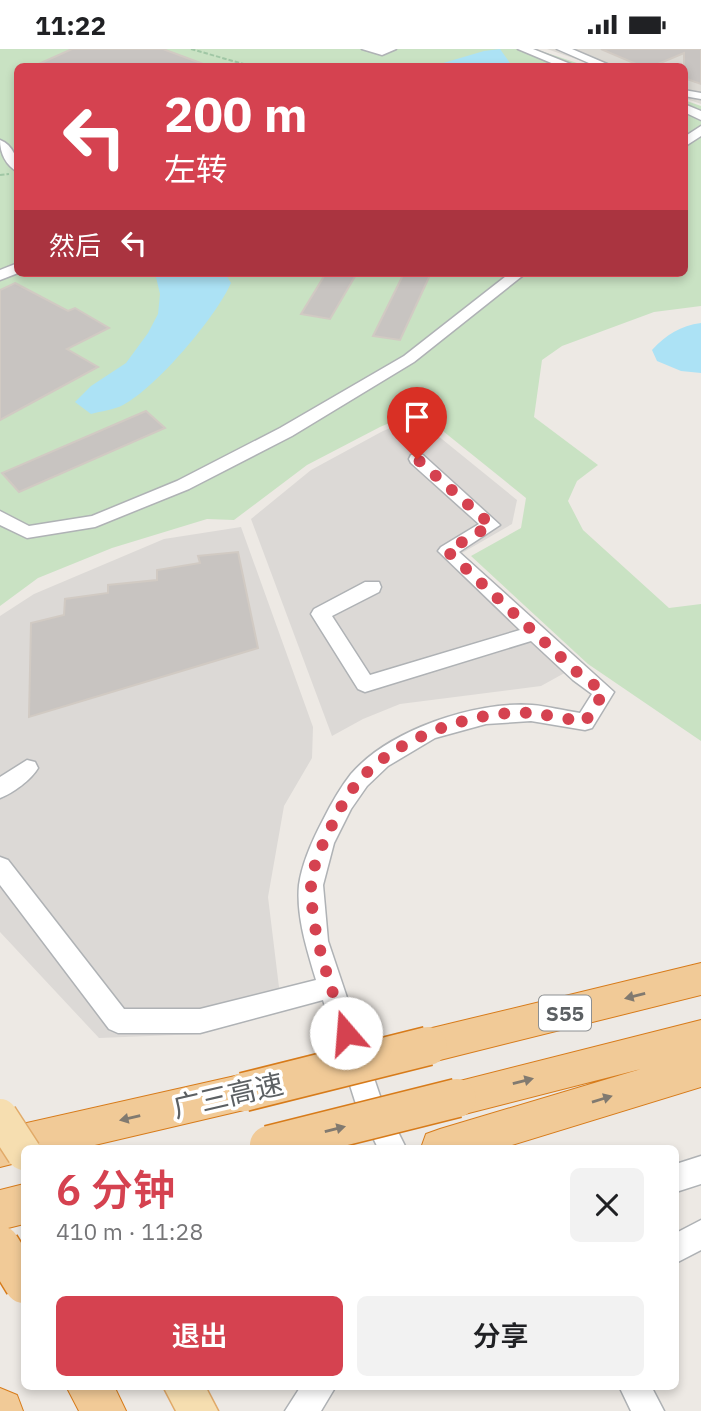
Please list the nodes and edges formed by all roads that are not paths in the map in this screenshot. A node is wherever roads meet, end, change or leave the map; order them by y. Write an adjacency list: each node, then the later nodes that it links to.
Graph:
1 (367, 49): 2 (street)
2 (391, 49)
3 (523, 49): 5 (street)
4 (562, 49): 6 (street)
5 (562, 63)
6 (599, 63)
7 (0, 144): 8 (street)
8 (14, 163)
9 (514, 277): 11 (street)
10 (417, 459): 13 (street)
11 (0, 517)
12 (372, 587): 13 (street)
13 (535, 633): 18 (street)
14 (27, 768): 15 (street)
15 (0, 789)
16 (0, 867): 18 (street)
17 (701, 979): 25 (highway, 广三高速 / S55, one-way to 25, bridge)
18 (331, 988): 23 (street)
19 (701, 1037): 22 (highway, S55, one-way to 19, bridge)
20 (701, 1069): 24 (highway, one-way to 20)
21 (0, 1116): 26 (main road, bridge)
22 (272, 1145)
23 (390, 1145)
24 (449, 1145)
25 (0, 1148)
26 (21, 1148)
27 (701, 1170): 28 (street)
28 (679, 1177)
29 (21, 1205): 30 (highway)
30 (0, 1210)
31 (701, 1234): 33 (street)
32 (0, 1245): 34 (highway, bridge)
33 (679, 1247)
34 (21, 1277)
35 (21, 1283): 36 (highway)
36 (0, 1288)
37 (91, 1390): 41 (highway)
38 (185, 1390): 42 (main road)
39 (318, 1390): 43 (street)
40 (636, 1390): 44 (street)
41 (104, 1411)
42 (199, 1411)
43 (301, 1411)
44 (648, 1411)

